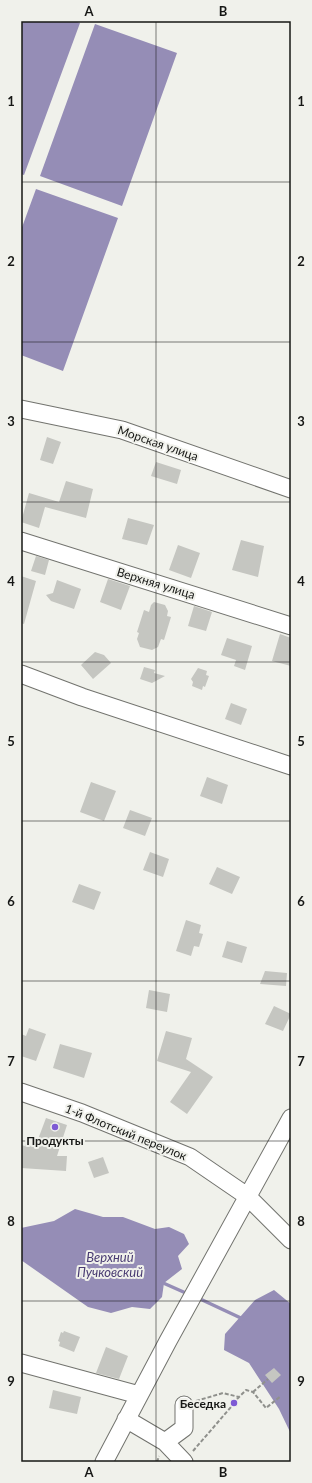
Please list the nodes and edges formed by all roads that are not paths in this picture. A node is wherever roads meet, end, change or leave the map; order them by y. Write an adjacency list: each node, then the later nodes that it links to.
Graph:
1 (21, 409): 2 (street, Морская улица)
2 (291, 489)
3 (21, 541): 4 (street, Верхняя улица)
4 (291, 626)
5 (21, 674): 6 (street)
6 (291, 766)
7 (21, 1092): 9 (street, 1-й Флотский переулок)
8 (291, 1118): 9 (street)
9 (247, 1196): 10 (street, 1-й Флотский переулок); 12 (street)
10 (291, 1240)
11 (21, 1363): 12 (street)
12 (139, 1395): 14 (street)
13 (184, 1405): 15 (street)
14 (126, 1419): 15 (street); 16 (street)
15 (165, 1442): 17 (street)
16 (104, 1462)
17 (184, 1462)

